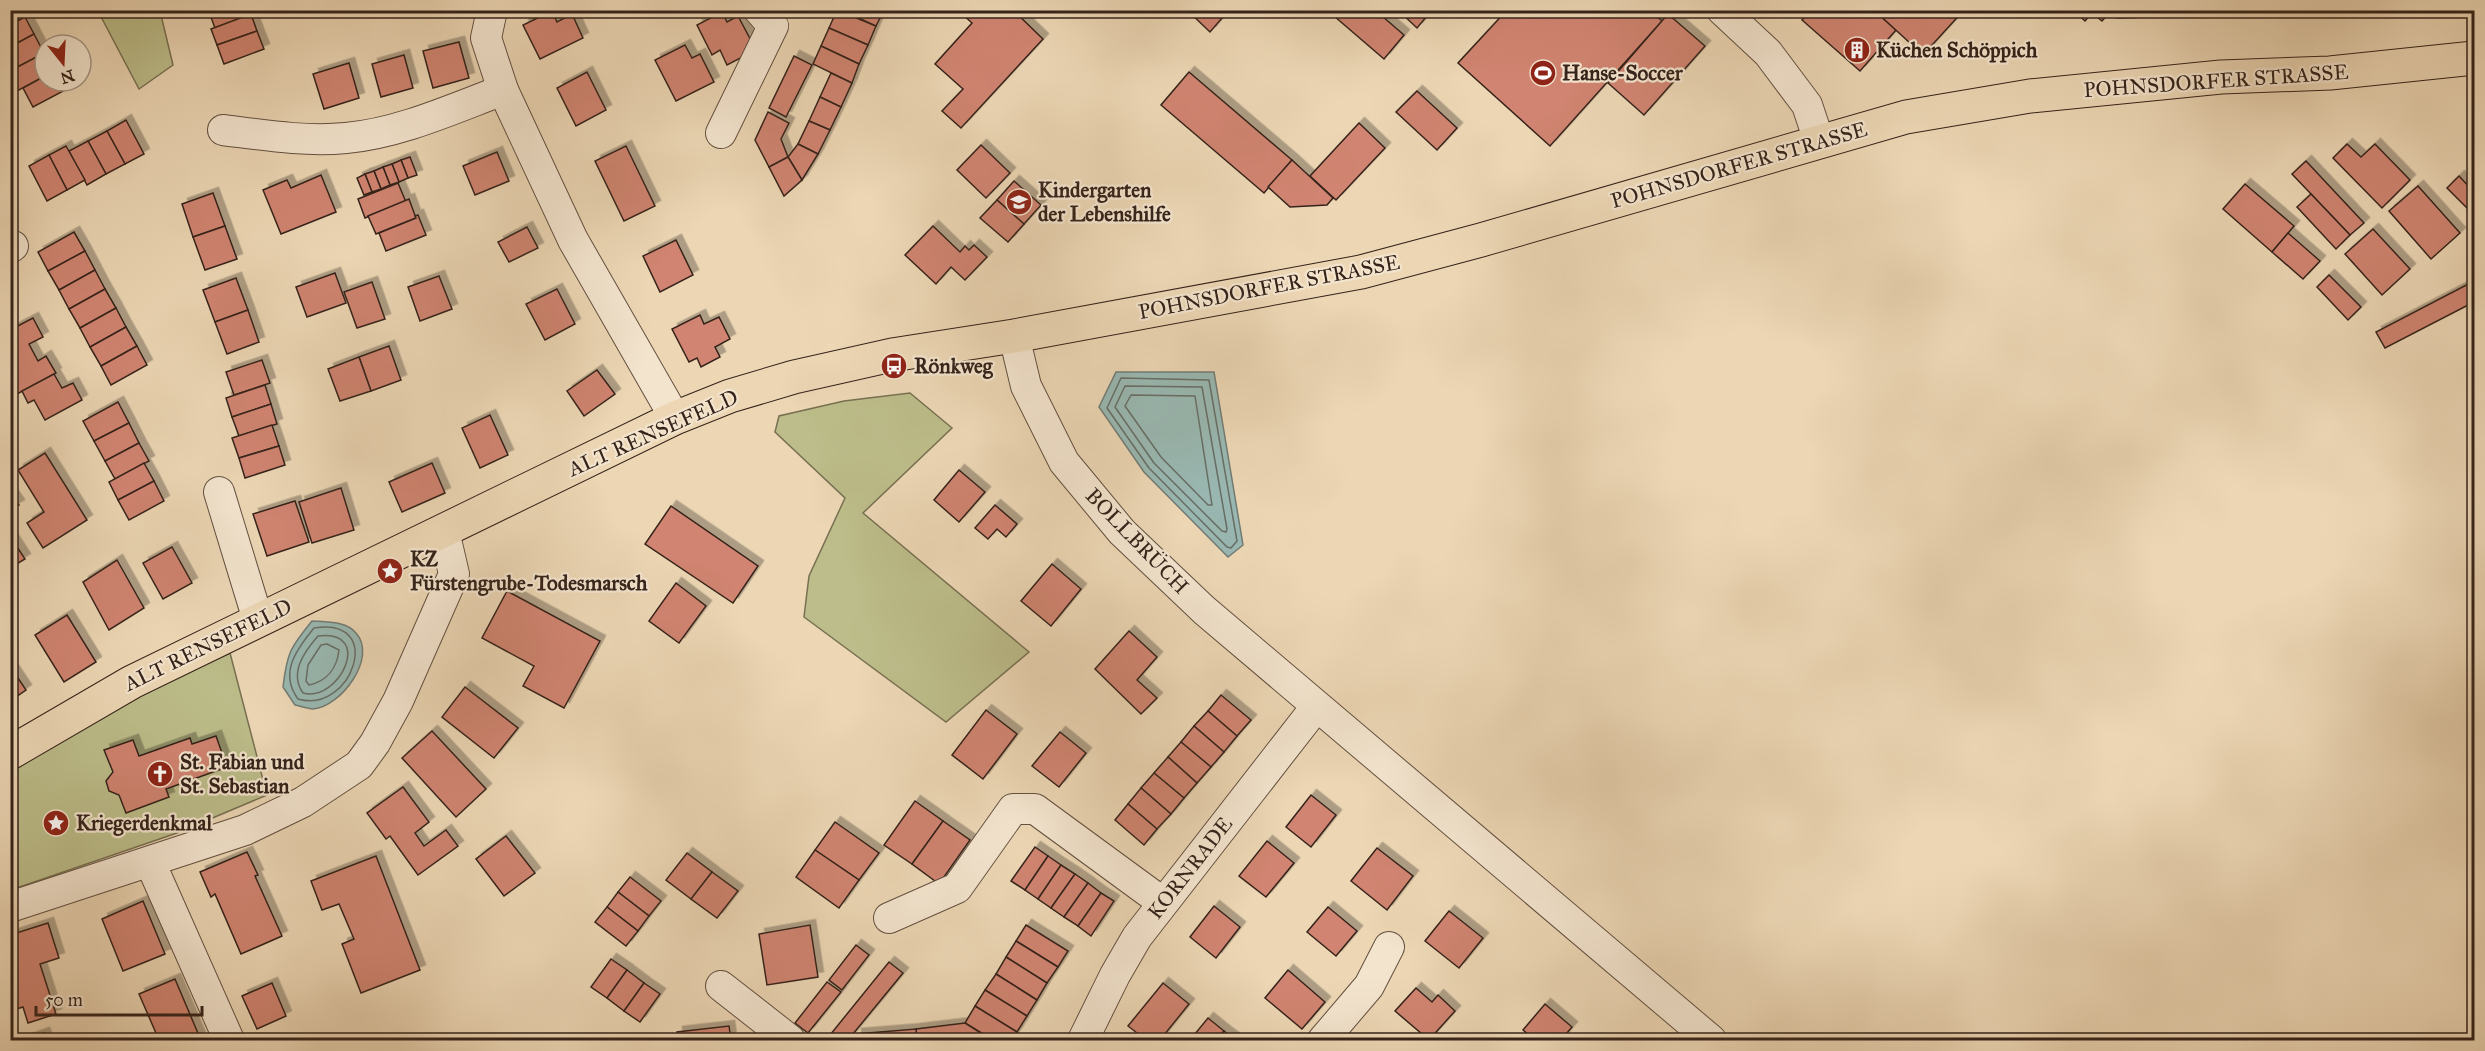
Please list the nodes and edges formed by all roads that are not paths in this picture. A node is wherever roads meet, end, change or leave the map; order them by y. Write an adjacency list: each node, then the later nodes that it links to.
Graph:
1 (492, 10): 5 (street)
2 (1722, 10): 8 (street)
3 (771, 16): 7 (street)
4 (2475, 58): 8 (main road, POHNSDORFER STRASSE)
5 (503, 90): 6 (street); 10 (street)
6 (223, 130)
7 (720, 133)
8 (1819, 141): 9 (main road, POHNSDORFER STRASSE)
9 (1014, 336): 10 (main road, ALT RENSEFELD); 14 (street, BOLLBRÜCH)
10 (675, 418): 12 (main road, ALT RENSEFELD)
11 (219, 492): 13 (street)
12 (444, 531): 13 (main road, ALT RENSEFELD); 16 (street)
13 (258, 620): 15 (main road, ALT RENSEFELD)
14 (1316, 706): 17 (street, KORNRADE); 26 (street, BOLLBRÜCH)
15 (10, 753)
16 (150, 862): 18 (street); 22 (street)
17 (1162, 902): 19 (street); 24 (street, KORNRADE)
18 (10, 907)
19 (889, 918)
20 (1389, 947): 25 (street)
21 (722, 986): 23 (street)
22 (229, 1041)
23 (790, 1041)
24 (1083, 1041)
25 (1323, 1041)
26 (1711, 1041)

